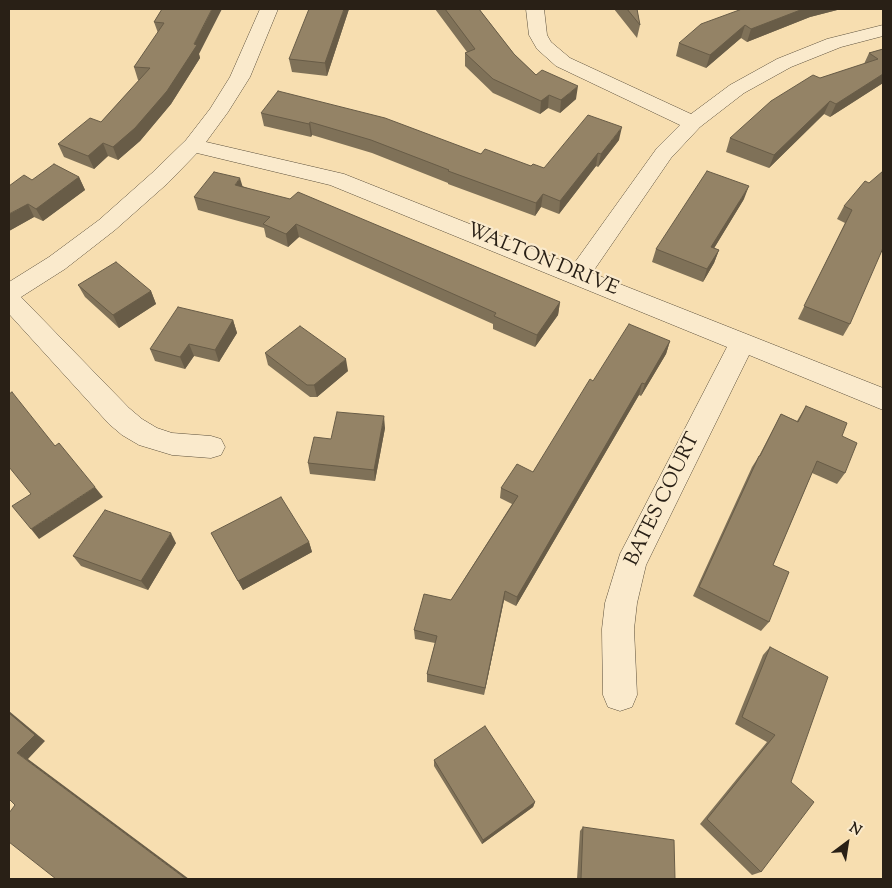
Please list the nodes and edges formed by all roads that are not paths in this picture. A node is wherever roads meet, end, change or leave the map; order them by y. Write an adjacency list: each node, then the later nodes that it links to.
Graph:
1 (269, 9): 5 (street)
2 (536, 9): 4 (street)
3 (883, 30): 4 (street)
4 (693, 123): 6 (street)
5 (193, 145): 6 (street, WALTON DRIVE); 7 (street)
6 (578, 275): 9 (street, WALTON DRIVE)
7 (9, 293)
8 (9, 299): 11 (street)
9 (742, 344): 10 (street, WALTON DRIVE); 12 (street, BATES COURT)
10 (883, 399)
11 (211, 448)
12 (620, 695)

